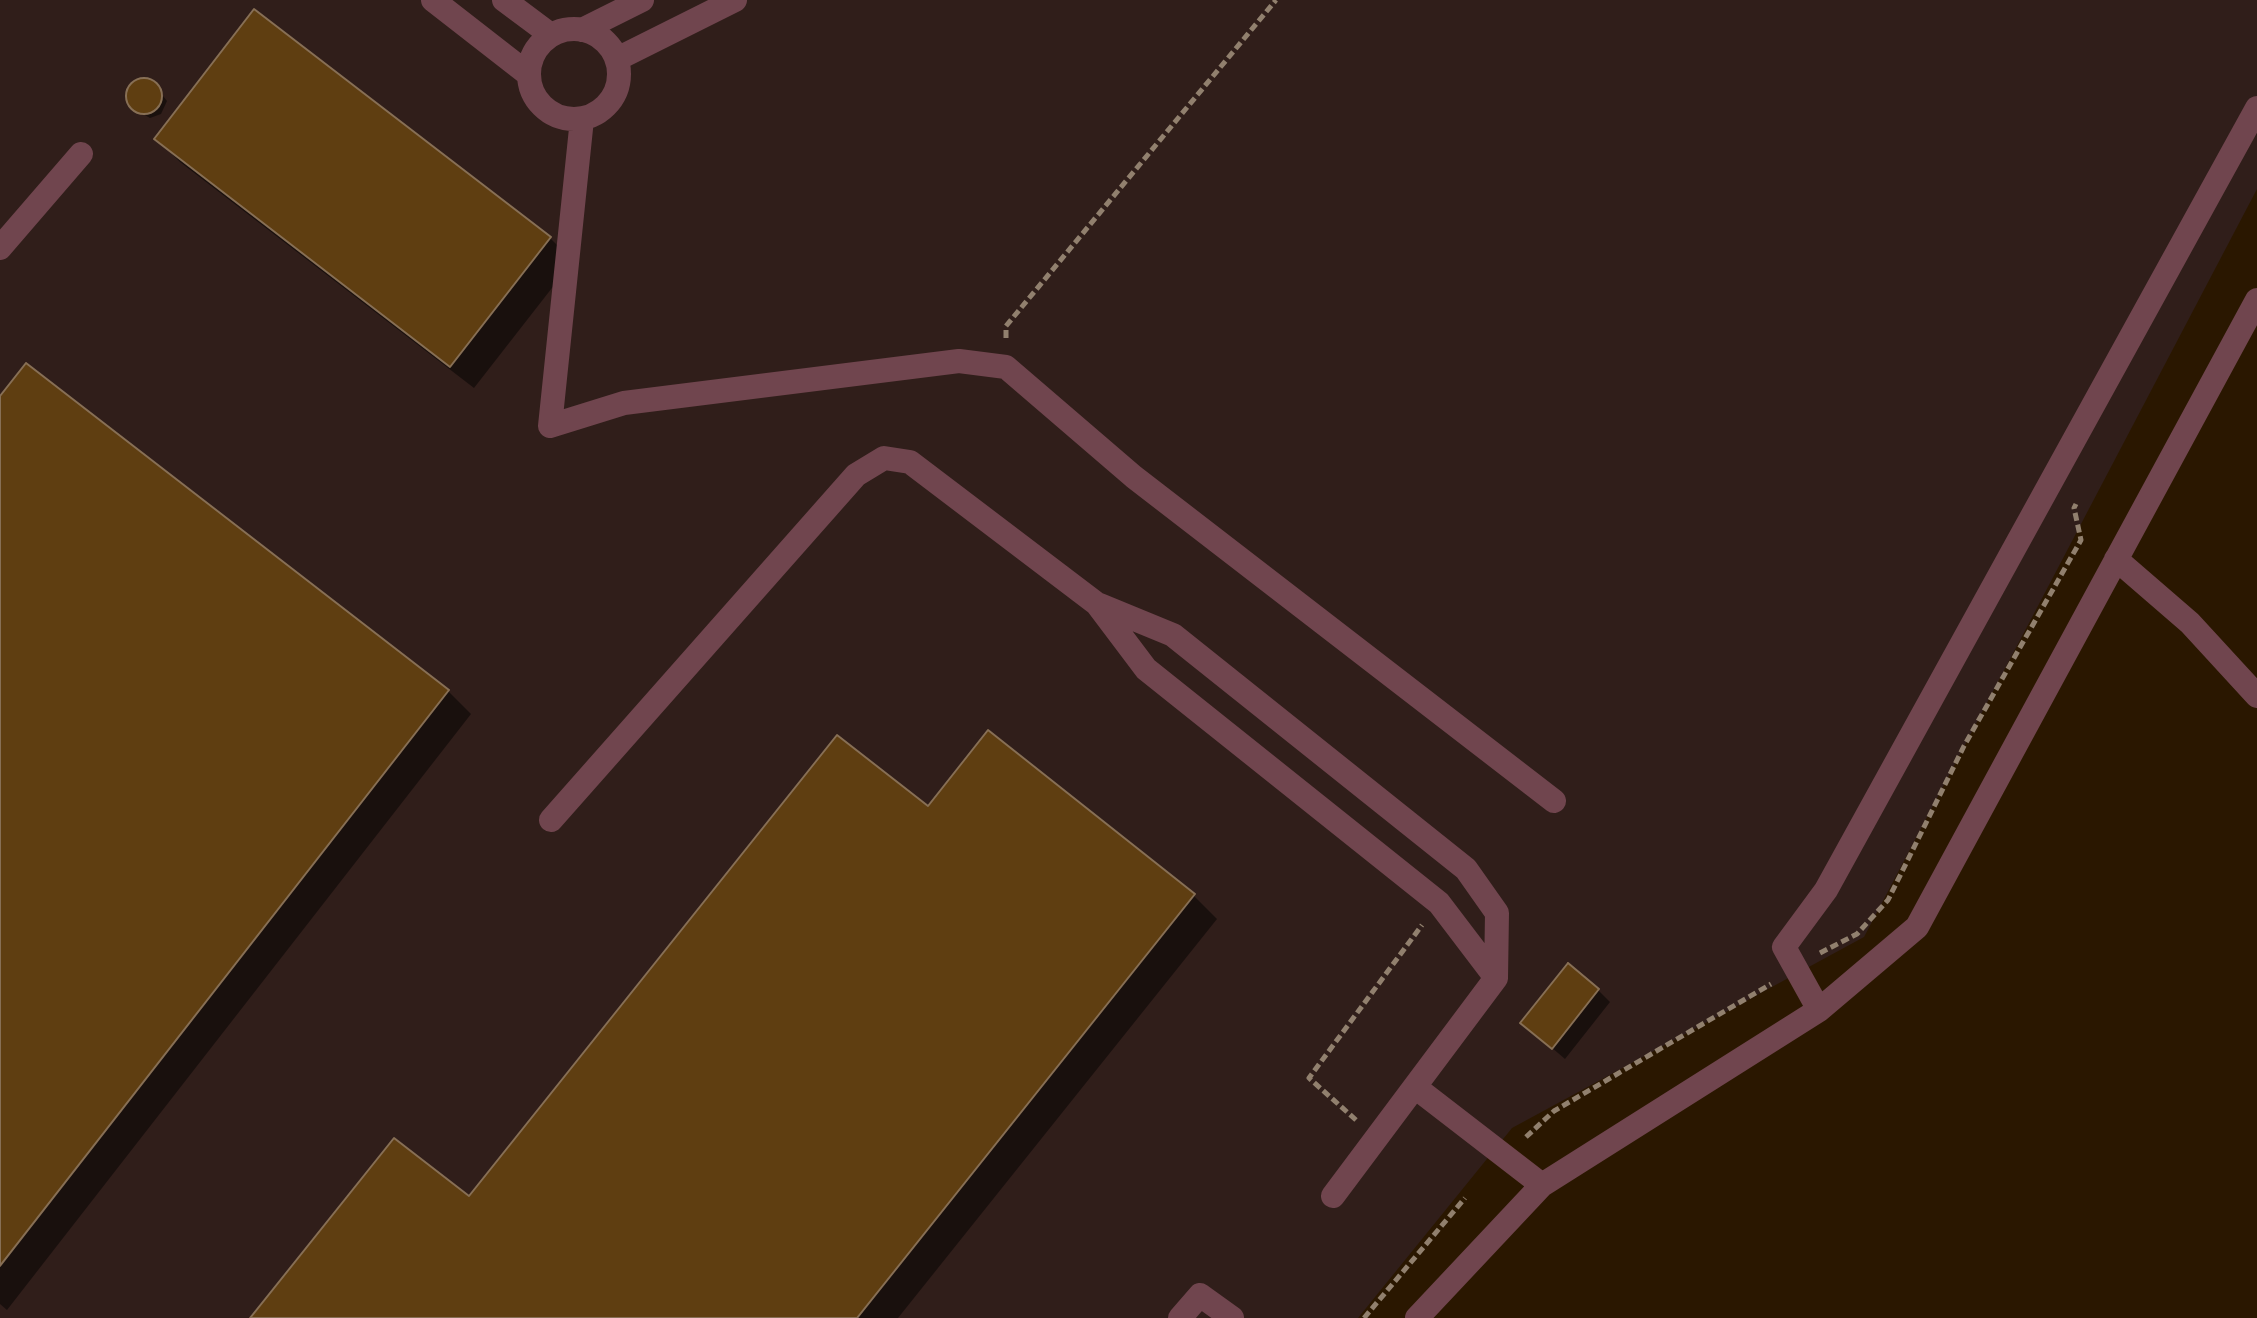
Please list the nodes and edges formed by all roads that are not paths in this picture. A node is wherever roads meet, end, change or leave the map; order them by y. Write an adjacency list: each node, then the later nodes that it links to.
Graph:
1 (433, 0): 8 (street)
2 (504, 0): 6 (street)
3 (642, 0): 5 (street)
4 (735, 0): 7 (street)
5 (582, 30): 6 (street); 7 (street)
6 (551, 35): 8 (street)
7 (617, 59): 10 (street)
8 (528, 74): 10 (street)
9 (2257, 108): 20 (street)
10 (582, 119): 17 (street)
11 (81, 154): 12 (street)
12 (0, 248)
13 (2257, 300): 14 (street)
14 (2116, 559): 16 (street); 20 (street)
15 (1097, 604): 18 (street); 19 (street); 19 (street)
16 (2257, 696)
17 (1554, 801)
18 (551, 820)
19 (1496, 978): 21 (street)
20 (1819, 1010): 22 (street)
21 (1415, 1087): 22 (street); 23 (street)
22 (1542, 1185): 26 (street)
23 (1333, 1196)
24 (1180, 1318): 25 (street)
25 (1232, 1318)
26 (1417, 1318)

